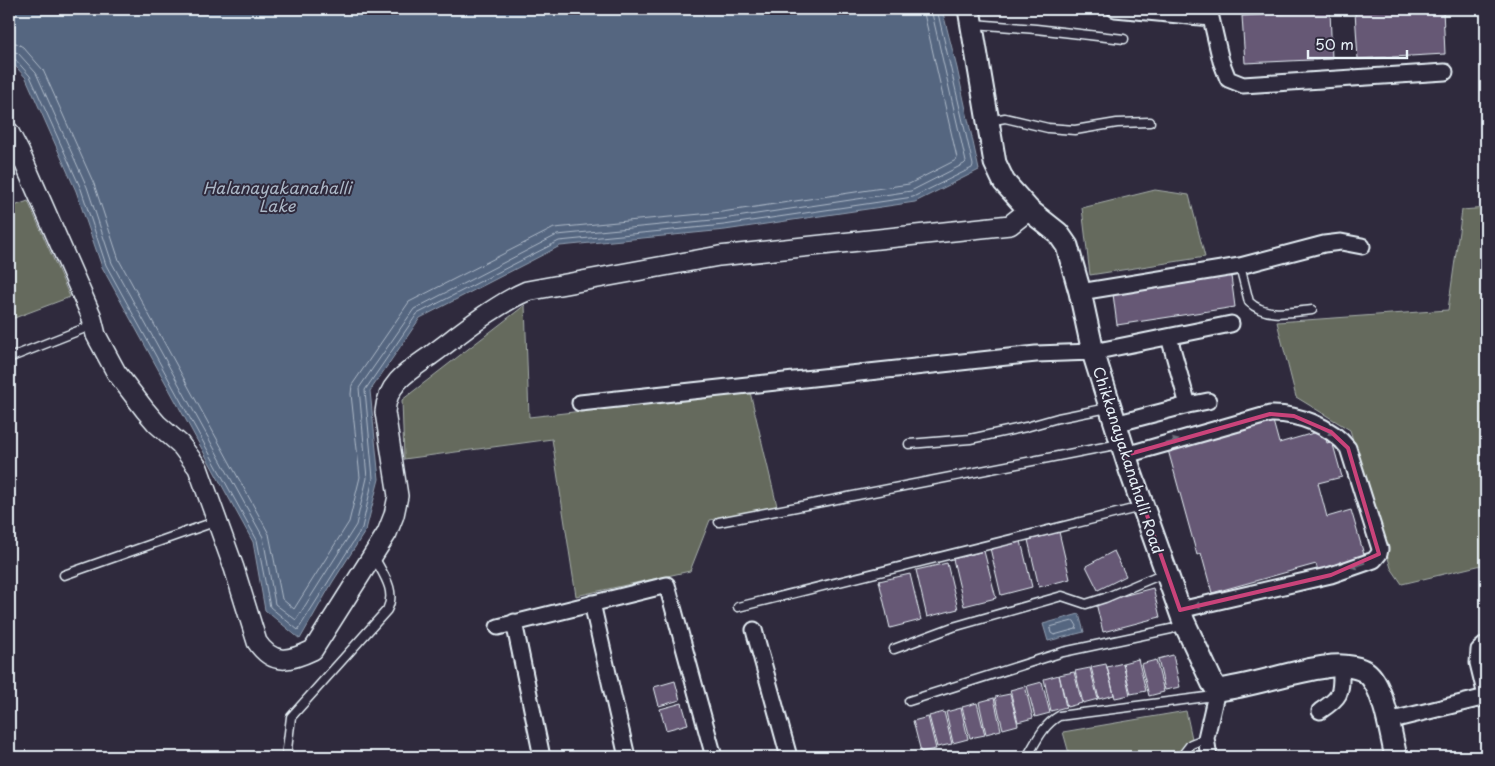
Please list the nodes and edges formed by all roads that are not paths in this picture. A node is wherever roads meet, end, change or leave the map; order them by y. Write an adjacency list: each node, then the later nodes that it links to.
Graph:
1 (1115, 9): 2 (street)
2 (1211, 14): 5 (street)
3 (970, 16): 4 (lane); 6 (main road, Chikkanayakanahalli Road)
4 (1124, 39)
5 (1445, 72)
6 (987, 121): 7 (lane); 9 (main road, Chikkanayakanahalli Road)
7 (1150, 122)
8 (9, 132): 14 (street)
9 (1029, 210): 12 (main road, Chikkanayakanahalli Road); 27 (street)
10 (1362, 246): 11 (street)
11 (1240, 266): 12 (street); 13 (lane)
12 (1080, 292): 17 (main road, Chikkanayakanahalli Road)
13 (1312, 310)
14 (93, 324): 18 (lane); 25 (street)
15 (1231, 324): 16 (street)
16 (1169, 337): 17 (street); 21 (street)
17 (1093, 352): 20 (street); 22 (main road, Chikkanayakanahalli Road)
18 (9, 358)
19 (1208, 401): 21 (street)
20 (580, 403)
21 (1188, 406): 22 (street)
22 (1118, 433): 23 (lane); 24 (main road, Chikkanayakanahalli Road); 26 (lane); 32 (street, one-way to 32)
23 (908, 444)
24 (1143, 506): 28 (main road, Chikkanayakanahalli Road); 31 (lane)
25 (217, 522): 27 (street); 29 (lane)
26 (719, 522)
27 (373, 555): 45 (lane)
28 (1166, 572): 32 (main road, Chikkanayakanahalli Road); 37 (lane)
29 (64, 575)
30 (592, 603): 33 (street); 47 (street); 48 (street)
31 (738, 607)
32 (1182, 617): 39 (main road, Chikkanayakanahalli Road); 41 (lane)
33 (514, 622): 34 (street); 46 (street)
34 (498, 627)
35 (754, 630): 49 (street)
36 (1486, 644): 40 (street)
37 (894, 649)
38 (1341, 666): 39 (main road); 42 (street); 43 (main road)
39 (1215, 693): 44 (street); 50 (lane)
40 (1486, 696): 43 (street)
41 (909, 701)
42 (1320, 711)
43 (1388, 721): 53 (main road)
44 (1206, 738): 51 (lane); 52 (street)
45 (286, 757)
46 (542, 757)
47 (627, 757)
48 (714, 757)
49 (789, 757)
50 (1027, 757)
51 (1181, 757)
52 (1209, 757)
53 (1396, 757)

